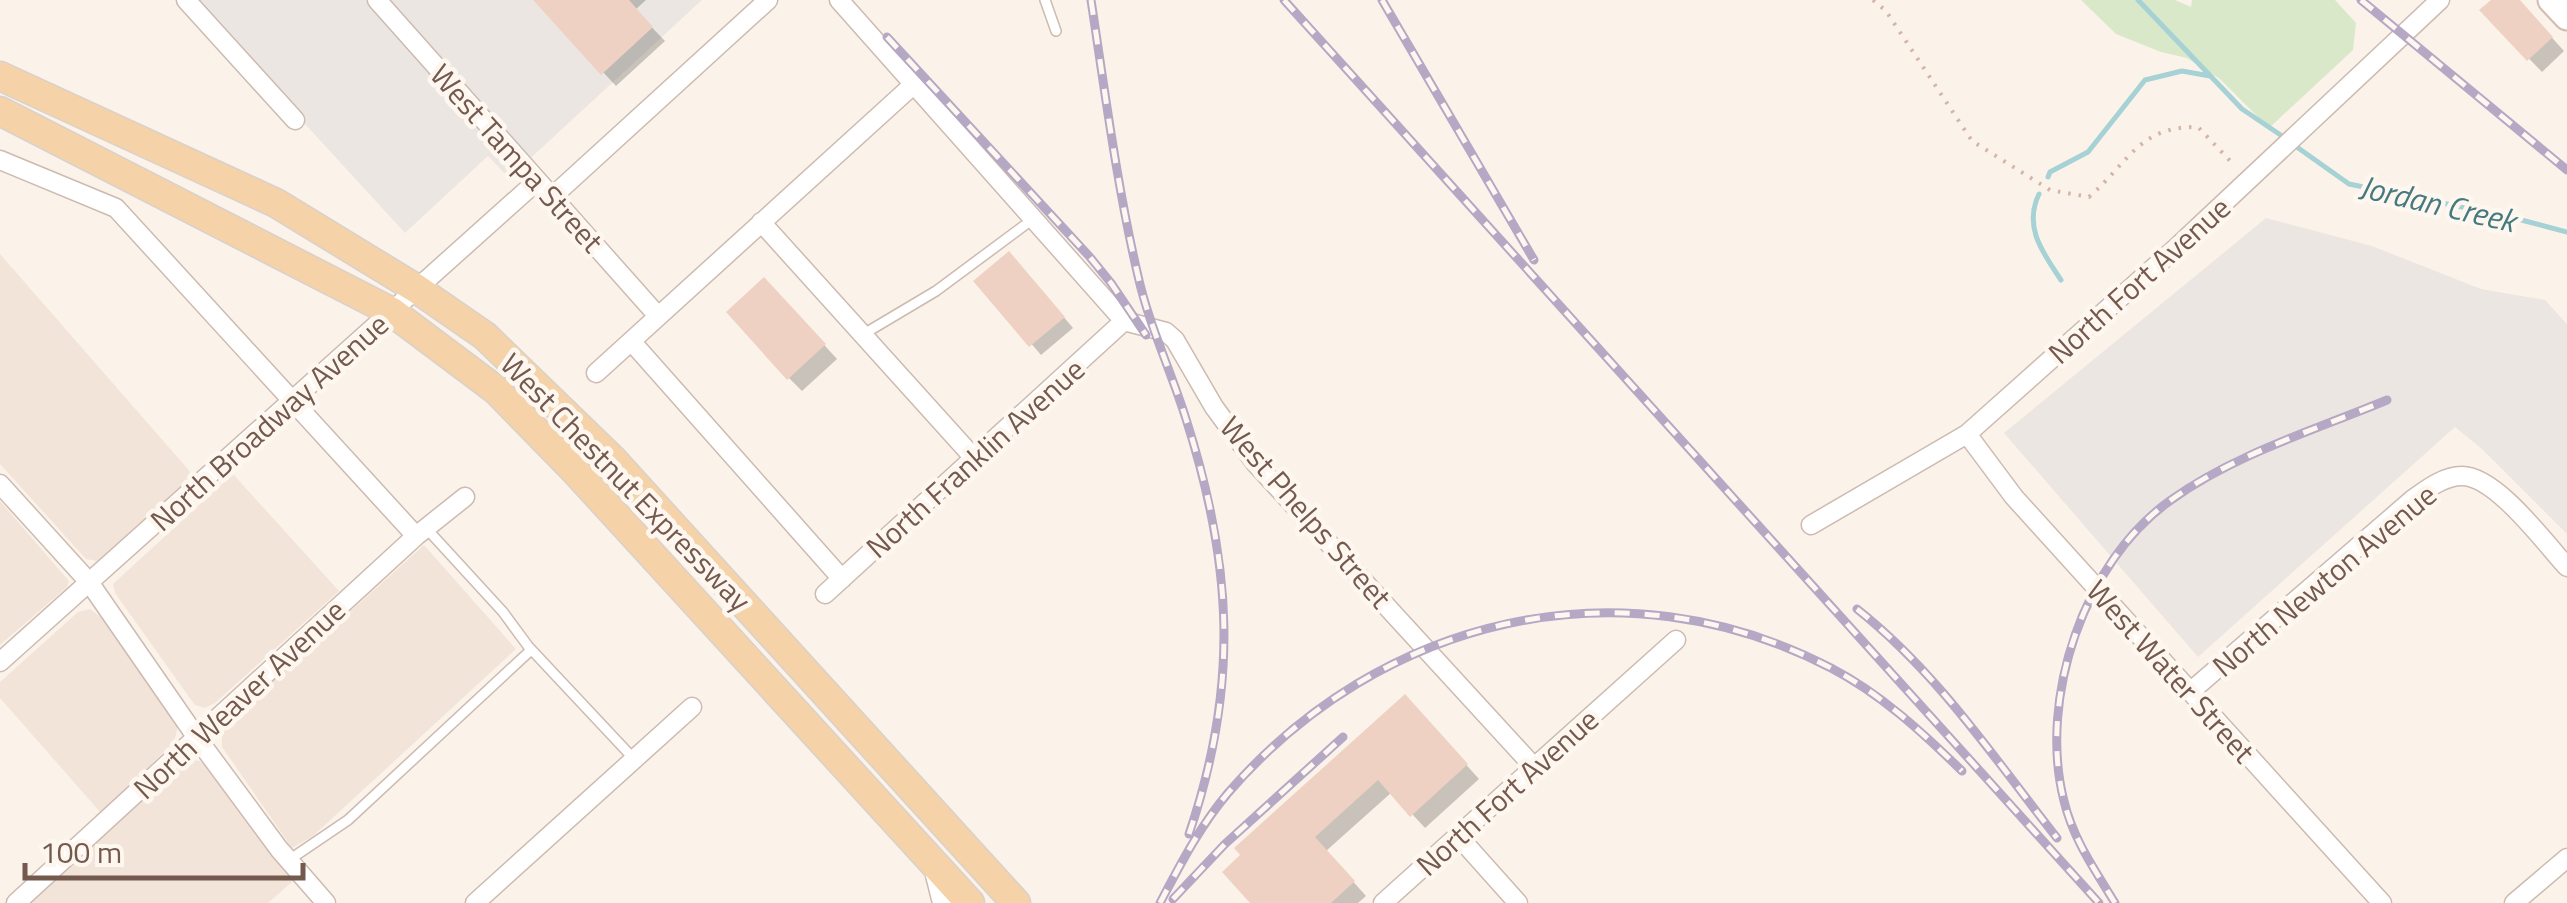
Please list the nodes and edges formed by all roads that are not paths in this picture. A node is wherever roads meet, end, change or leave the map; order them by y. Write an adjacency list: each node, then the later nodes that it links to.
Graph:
1 (186, 0): 13 (street)
2 (377, 0): 15 (street, West Tampa Street)
3 (768, 0): 16 (street)
4 (839, 0): 11 (street)
5 (1045, 0): 9 (lane)
6 (2440, 0): 27 (street, North Fort Avenue)
7 (2551, 0): 8 (main road)
8 (2567, 18)
9 (1056, 31)
10 (0, 76): 19 (main road, West Chestnut Expressway)
11 (913, 85): 17 (street); 18 (street)
12 (0, 111): 20 (main road, West Chestnut Expressway)
13 (296, 120)
14 (0, 160): 26 (street)
15 (537, 181): 16 (street, West Tampa Street); 19 (street, North Broadway Avenue)
16 (552, 197): 21 (street, West Tampa Street)
17 (1033, 219): 22 (street); 23 (lane)
18 (761, 222): 21 (street); 23 (street)
19 (416, 290): 20 (street, North Broadway Avenue); 54 (main road, West Chestnut Expressway)
20 (392, 312): 26 (street, North Broadway Avenue); 48 (main road, West Chestnut Expressway)
21 (658, 316): 24 (street)
22 (1124, 321): 28 (street, North Franklin Avenue); 44 (street, West Phelps Street)
23 (862, 335): 28 (street)
24 (631, 341): 25 (street); 34 (street)
25 (596, 373)
26 (292, 401): 32 (street); 35 (street, North Broadway Avenue)
27 (1967, 434): 31 (street, North Fort Avenue); 40 (street, West Water Street)
28 (974, 458): 34 (street, North Franklin Avenue)
29 (0, 484): 35 (street)
30 (465, 497): 32 (street, North Weaver Avenue)
31 (1811, 525)
32 (421, 532): 38 (lane); 42 (street, North Weaver Avenue)
33 (2567, 567): 40 (street, North Newton Avenue)
34 (842, 579): 36 (street, North Franklin Avenue)
35 (90, 582): 39 (street, North Broadway Avenue); 42 (street)
36 (825, 594)
37 (1676, 640): 44 (street, North Fort Avenue)
38 (531, 650): 43 (lane); 47 (lane)
39 (0, 662)
40 (2190, 692): 57 (street, West Water Street)
41 (692, 708): 43 (street)
42 (197, 738): 47 (street); 49 (street, North Weaver Avenue)
43 (634, 759): 51 (street)
44 (1534, 767): 45 (street, North Fort Avenue)
45 (1459, 837): 55 (street, North Fort Avenue); 56 (street)
46 (2567, 858): 58 (street)
47 (289, 860): 50 (street)
48 (932, 862): 52 (street); 53 (main road, West Chestnut Expressway)
49 (16, 903)
50 (326, 903)
51 (475, 903)
52 (942, 903)
53 (970, 903)
54 (1016, 903)
55 (1383, 903)
56 (1518, 903)
57 (2382, 903)
58 (2514, 903)

